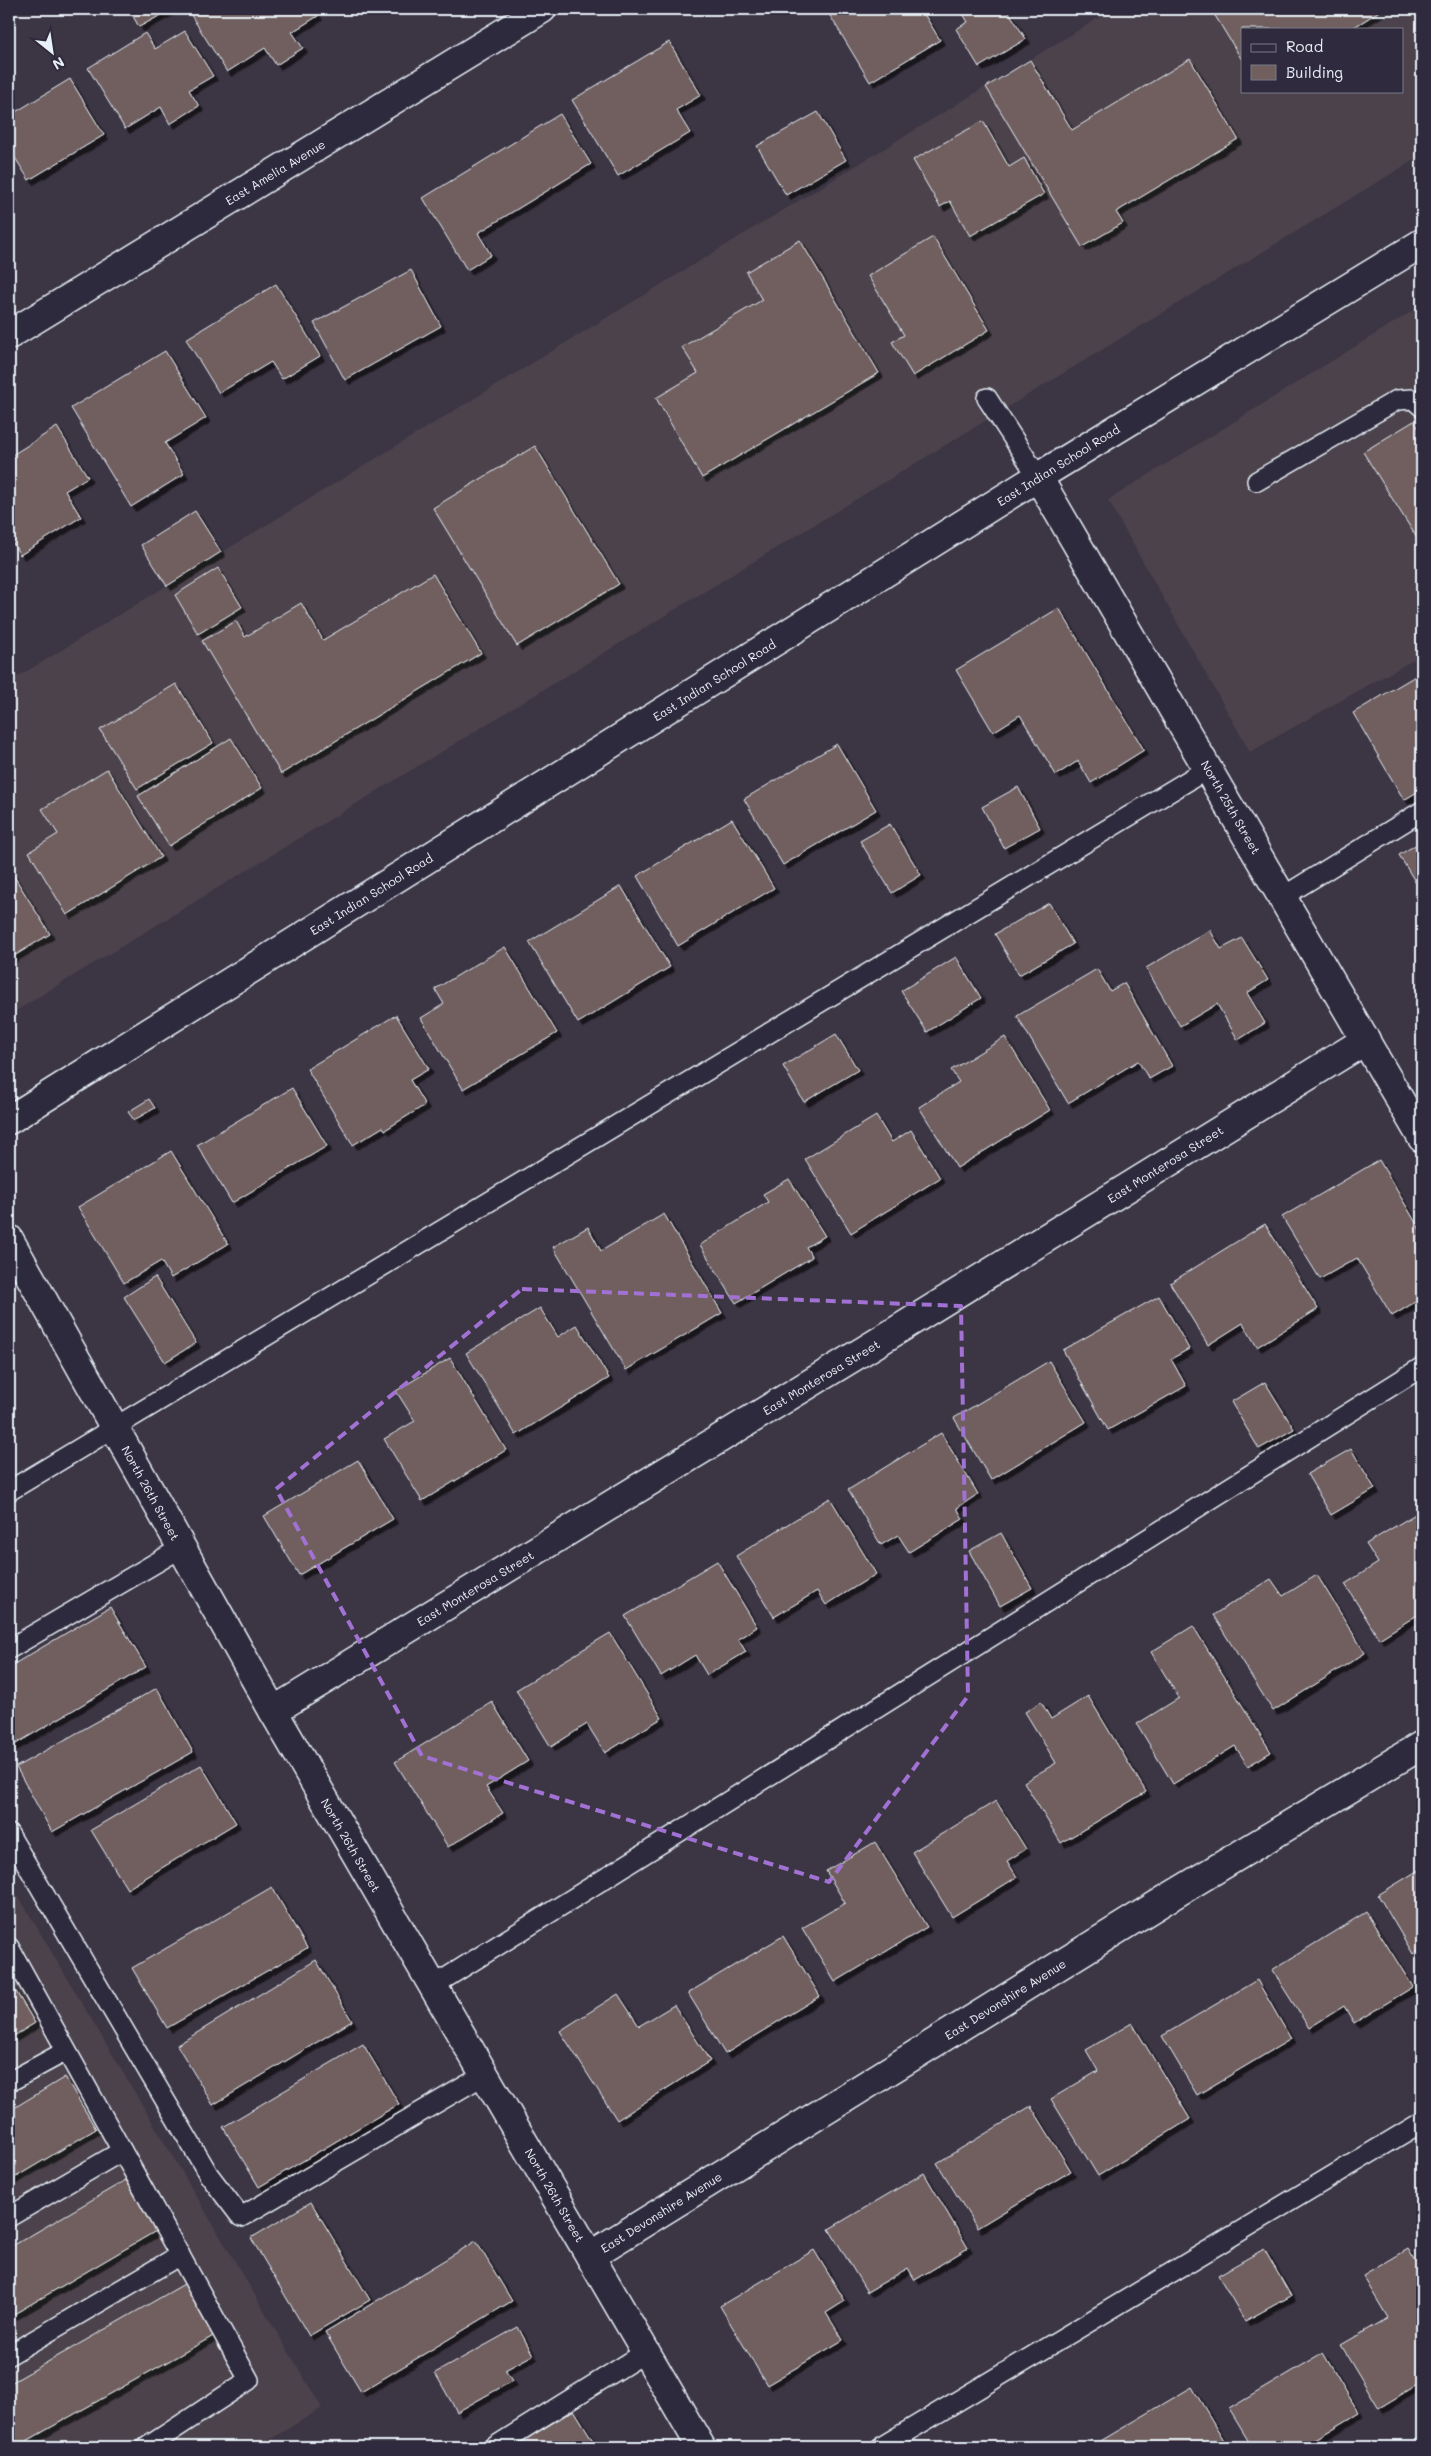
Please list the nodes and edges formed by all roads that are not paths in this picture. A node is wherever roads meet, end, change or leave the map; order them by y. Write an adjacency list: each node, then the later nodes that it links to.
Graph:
1 (542, 9): 3 (street, East Amelia Avenue)
2 (1422, 243): 6 (street, East Indian School Road)
3 (9, 335)
4 (987, 398): 6 (lane)
5 (1422, 407): 7 (lane)
6 (1038, 477): 8 (street, North 25th Street); 12 (street, East Indian School Road)
7 (1257, 481)
8 (1209, 768): 10 (street, North 25th Street); 16 (lane)
9 (1422, 811): 10 (lane)
10 (1284, 896): 11 (street, North 25th Street)
11 (1366, 1040): 13 (street, North 25th Street); 20 (street, East Monterosa Street)
12 (9, 1120)
13 (1422, 1138)
14 (9, 1238): 16 (street, North 26th Street)
15 (1422, 1368): 24 (lane)
16 (115, 1428): 17 (lane); 18 (street, North 26th Street)
17 (9, 1491)
18 (182, 1548): 19 (lane); 20 (street, North 26th Street)
19 (9, 1649)
20 (273, 1711): 24 (street, North 26th Street)
21 (1422, 1745): 32 (street, East Devonshire Avenue)
22 (9, 1834): 26 (lane)
23 (9, 1948): 25 (lane)
24 (433, 1986): 26 (street, North 26th Street)
25 (66, 2051): 27 (lane); 29 (lane)
26 (484, 2075): 32 (street, North 26th Street)
27 (9, 2082)
28 (1422, 2122): 38 (lane)
29 (122, 2151): 30 (lane); 31 (lane)
30 (9, 2217)
31 (180, 2255): 34 (lane); 35 (lane)
32 (590, 2256): 33 (street, North 26th Street)
33 (646, 2352): 36 (lane); 37 (street, North 26th Street)
34 (9, 2355)
35 (147, 2447)
36 (494, 2447)
37 (701, 2447)
38 (881, 2447)

